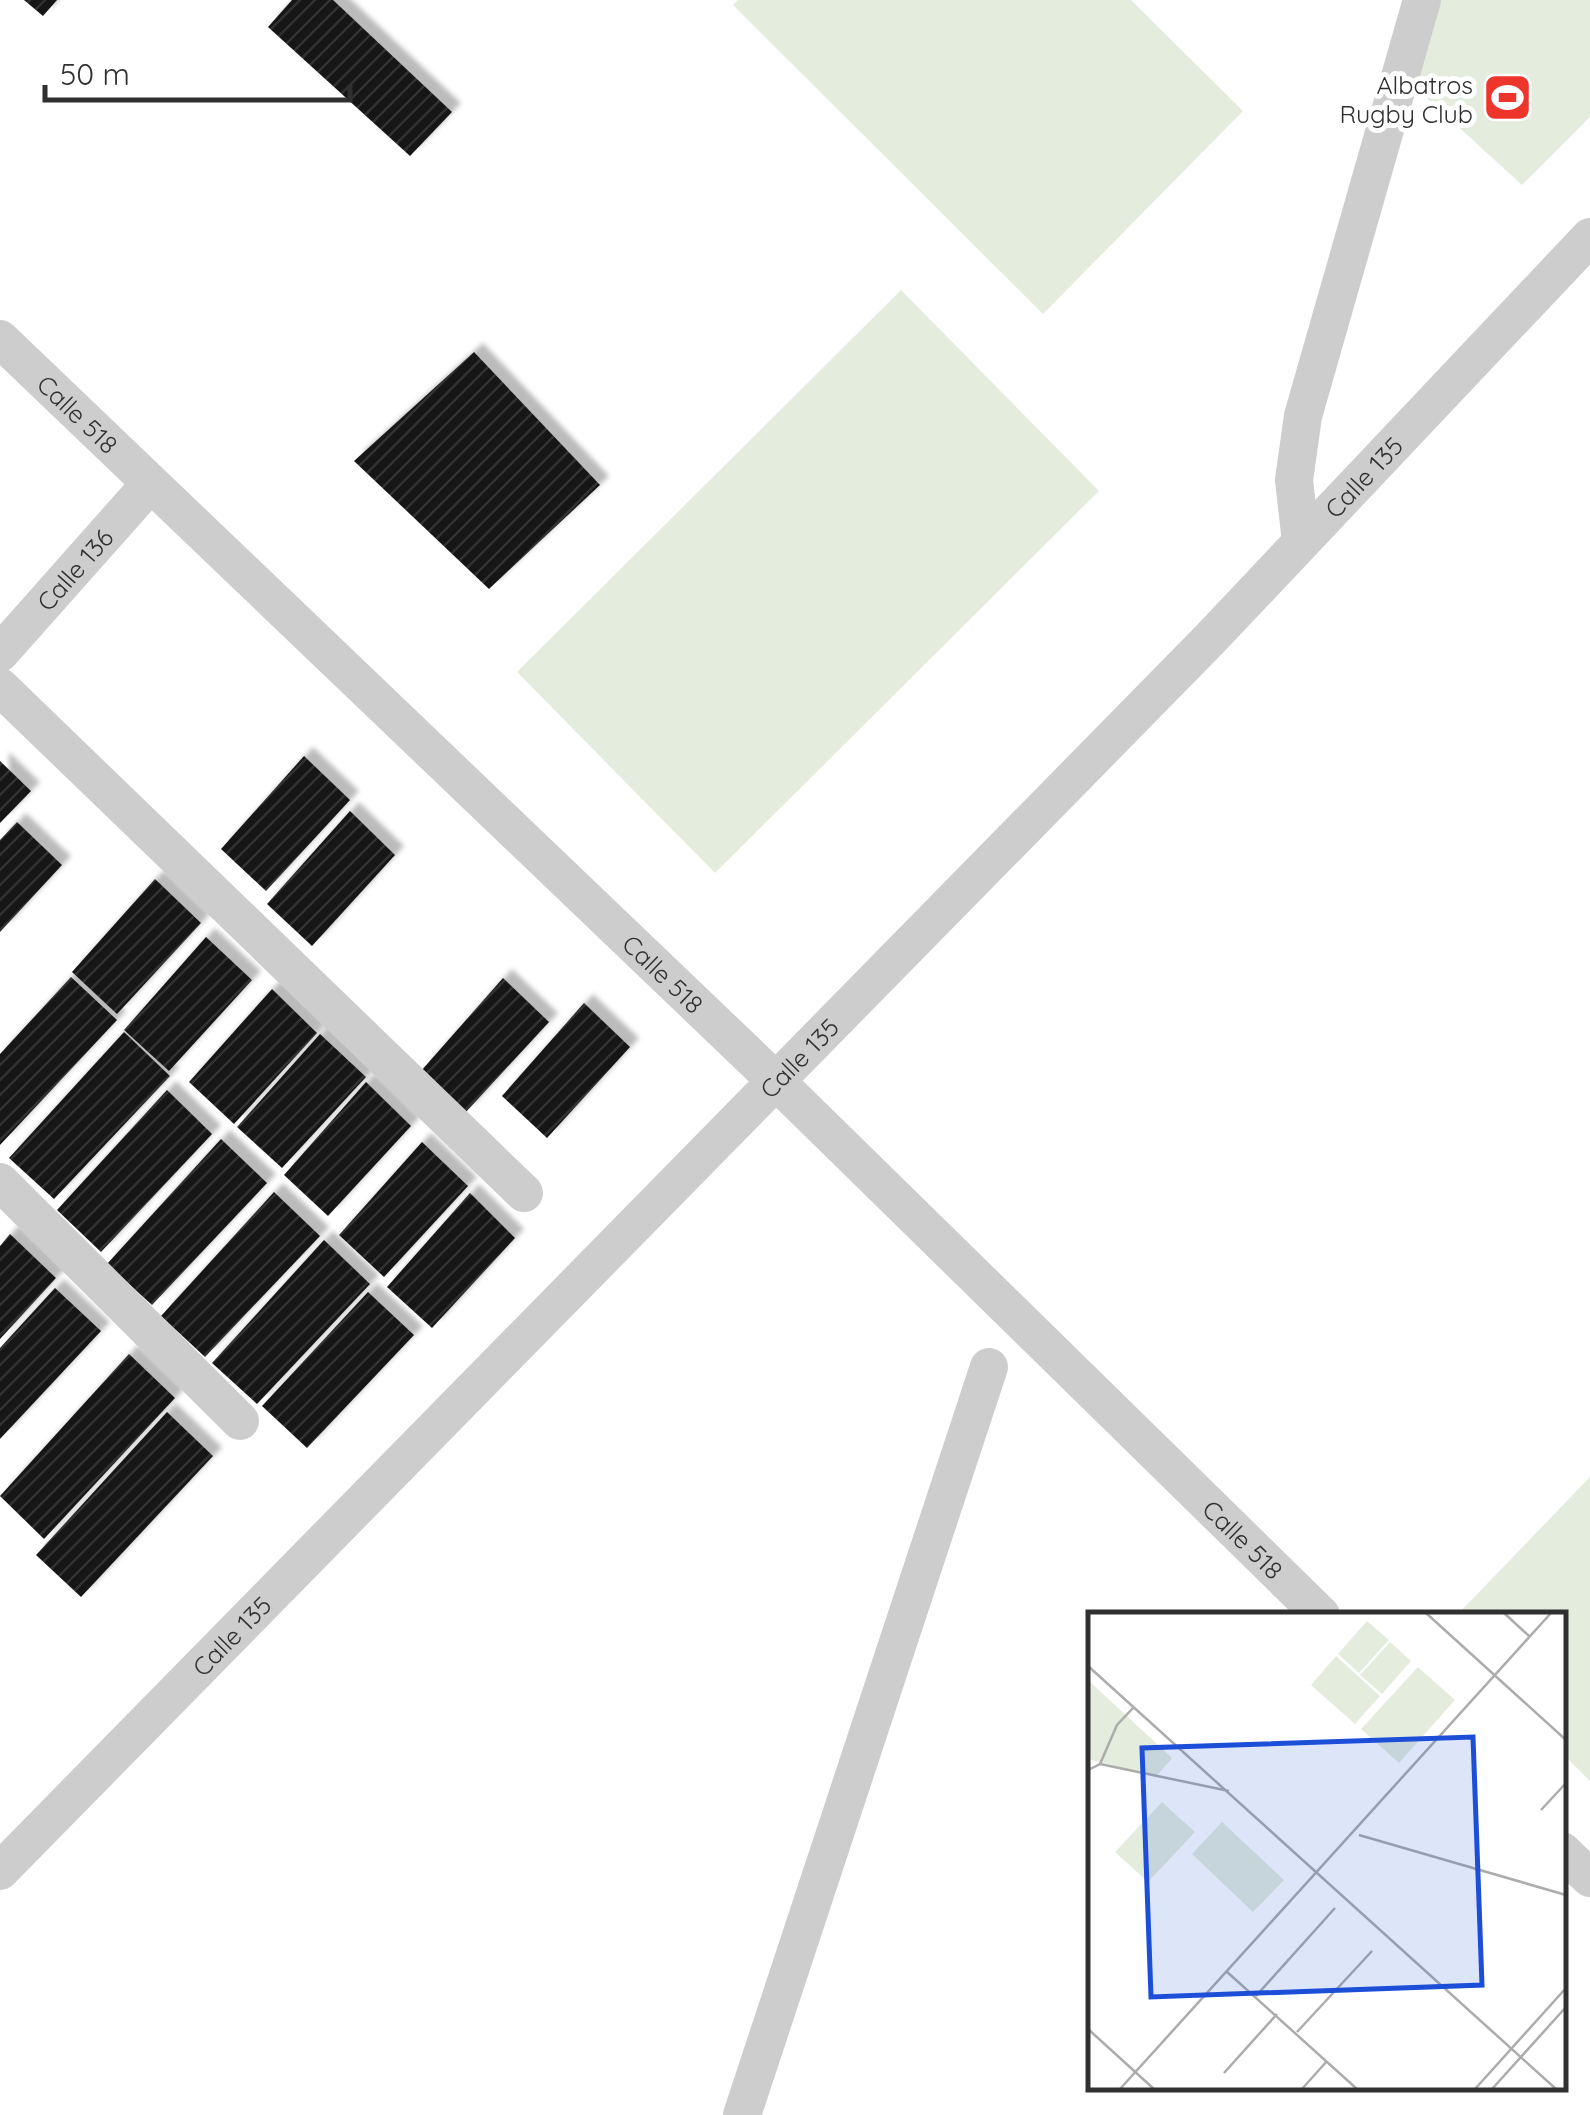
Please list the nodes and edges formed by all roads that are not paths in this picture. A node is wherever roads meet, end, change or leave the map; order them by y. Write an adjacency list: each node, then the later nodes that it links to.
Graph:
1 (1422, 0): 5 (street)
2 (1590, 236): 5 (street, Calle 135)
3 (0, 340): 4 (street, Calle 518)
4 (150, 484): 6 (street, Calle 136); 8 (street, Calle 518)
5 (1301, 542): 8 (street, Calle 135)
6 (0, 653)
7 (0, 687): 10 (street)
8 (778, 1082): 13 (street, Calle 518); 15 (street, Calle 135)
9 (0, 1182): 12 (street)
10 (524, 1193)
11 (989, 1367): 17 (street)
12 (240, 1420)
13 (1318, 1612)
14 (1565, 1855): 16 (street)
15 (0, 1871)
16 (1590, 1878)
17 (742, 2115)

